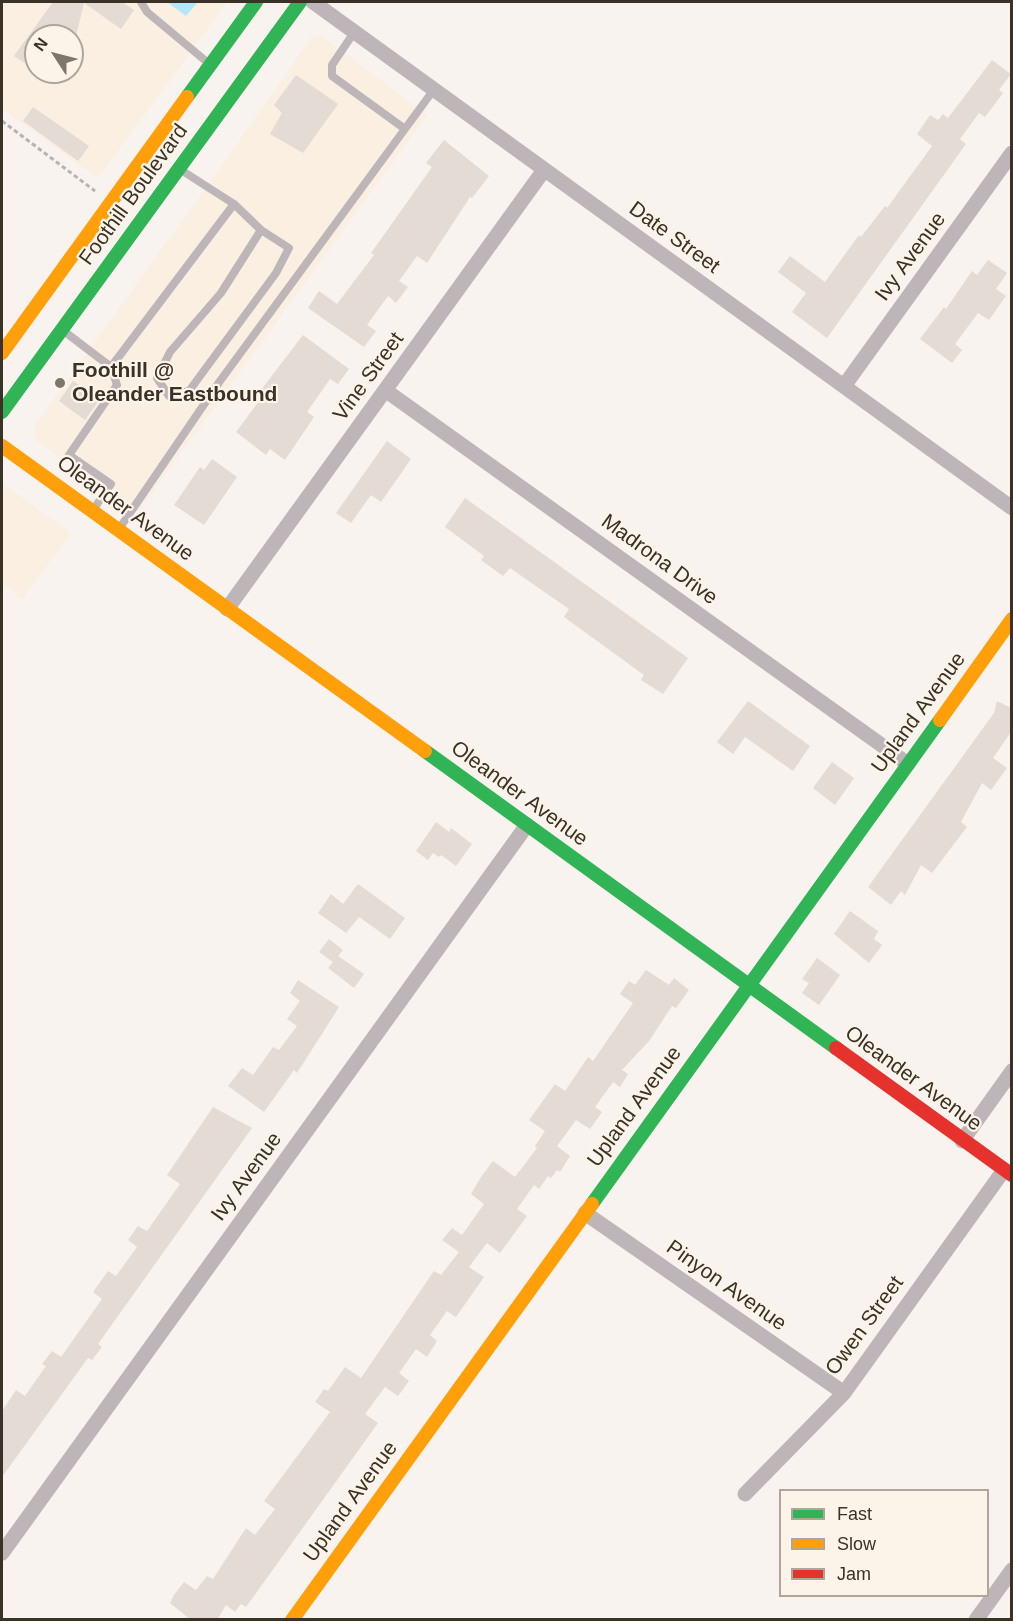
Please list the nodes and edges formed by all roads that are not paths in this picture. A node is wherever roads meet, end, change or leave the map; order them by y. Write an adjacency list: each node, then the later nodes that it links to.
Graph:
1 (141, 2): 6 (lane)
2 (300, 2): 10 (street, Foothill Boulevard)
3 (313, 2): 5 (street, Date Street)
4 (249, 4): 6 (street, Foothill Boulevard)
5 (355, 31): 7 (street, Date Street); 8 (lane)
6 (211, 65): 15 (street, Foothill Boulevard)
7 (435, 88): 8 (lane); 11 (street, Date Street)
8 (405, 129): 23 (lane)
9 (1011, 153): 17 (street, Ivy Avenue)
10 (180, 169): 12 (lane); 14 (street, Foothill Boulevard)
11 (544, 170): 17 (street, Date Street); 18 (street, Vine Street)
12 (234, 204): 13 (lane); 16 (lane)
13 (261, 230): 13 (lane)
14 (62, 329): 16 (lane); 19 (street, Foothill Boulevard)
15 (2, 353)
16 (111, 367): 22 (lane)
17 (844, 386): 21 (street, Date Street)
18 (385, 390): 24 (street, Vine Street); 26 (street, Madrona Drive)
19 (2, 412)
20 (2, 446): 22 (street, Oleander Avenue)
21 (1011, 508)
22 (92, 511): 23 (street, Oleander Avenue)
23 (118, 530): 24 (street, Oleander Avenue)
24 (227, 609): 27 (street, Oleander Avenue)
25 (1011, 619): 26 (street, Upland Avenue)
26 (908, 764): 28 (street, Upland Avenue)
27 (527, 825): 28 (street, Oleander Avenue); 35 (street, Ivy Avenue)
28 (748, 985): 30 (street, Oleander Avenue); 32 (street, Upland Avenue)
29 (1011, 1071): 30 (street)
30 (962, 1141): 31 (street, Oleander Avenue)
31 (1008, 1173): 33 (street, Owen Street)
32 (585, 1213): 33 (street, Pinyon Avenue); 37 (street, Upland Avenue)
33 (844, 1393): 34 (street, Owen Street)
34 (745, 1494)
35 (2, 1553)
36 (1011, 1570): 38 (street)
37 (292, 1620)
38 (976, 1620)

